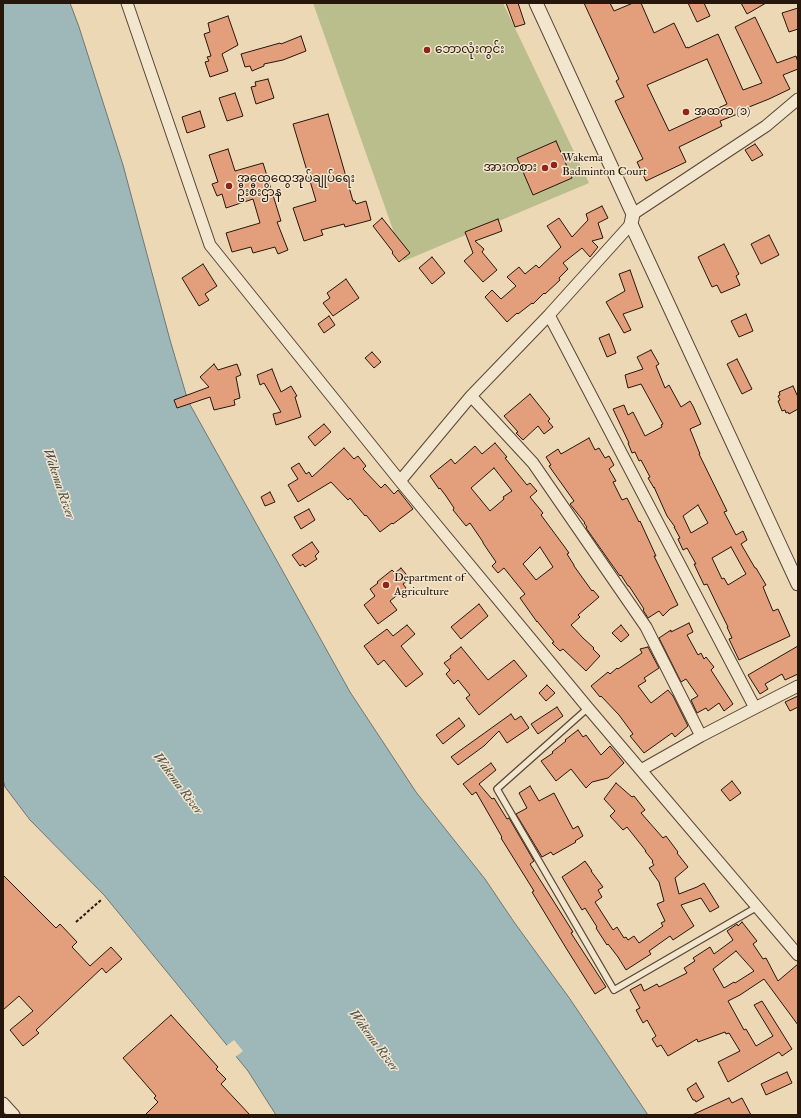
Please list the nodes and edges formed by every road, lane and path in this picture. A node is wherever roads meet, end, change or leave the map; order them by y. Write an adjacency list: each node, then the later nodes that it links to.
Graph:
1 (127, 3): 7 (street)
2 (536, 3): 4 (street)
3 (798, 99): 4 (street)
4 (632, 219): 5 (street); 8 (street)
5 (549, 315): 6 (street); 11 (street)
6 (471, 396): 7 (street); 12 (street)
7 (400, 481): 10 (street)
8 (798, 584)
9 (798, 686): 11 (street)
10 (588, 708): 13 (street); 15 (lane)
11 (754, 708): 12 (street)
12 (702, 736): 13 (street)
13 (641, 770): 15 (street)
14 (101, 900): 16 (path)
15 (757, 907): 17 (street)
16 (76, 922)
17 (798, 955)
18 (3, 1103): 19 (street)
19 (14, 1115)

